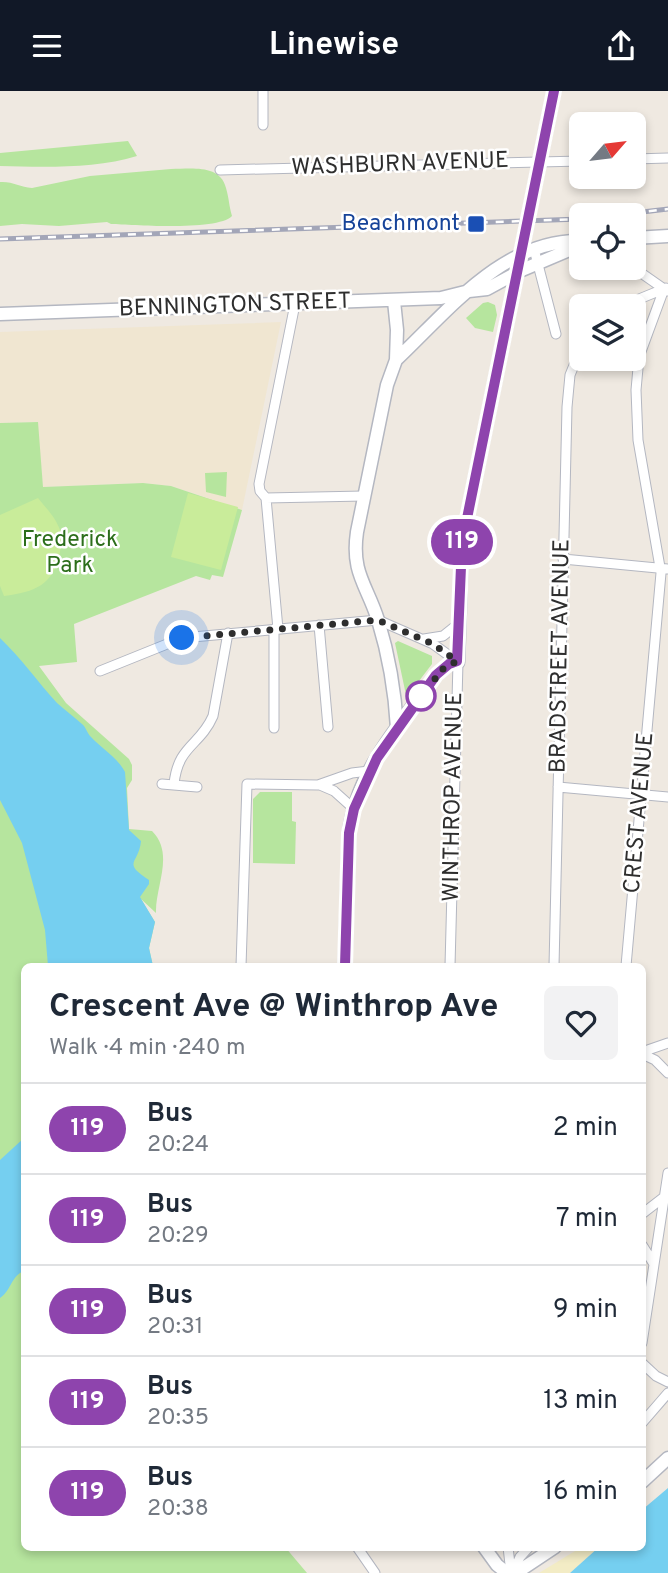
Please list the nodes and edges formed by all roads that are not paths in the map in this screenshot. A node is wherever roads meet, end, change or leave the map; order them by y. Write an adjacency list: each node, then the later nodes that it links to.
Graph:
1 (263, 91): 3 (street)
2 (554, 91): 7 (street, WINTHROP AVENUE)
3 (263, 125)
4 (668, 158): 5 (street)
5 (646, 159)
6 (569, 161): 7 (street, WASHBURN AVENUE)
7 (540, 162): 8 (street, WASHBURN AVENUE); 14 (street, WINTHROP AVENUE)
8 (220, 170)
9 (668, 236): 10 (street)
10 (646, 237)
11 (569, 242): 12 (street, BENNINGTON STREET)
12 (534, 249): 14 (street, BENNINGTON STREET); 15 (street)
13 (569, 249): 15 (street, BENNINGTON STREET)
14 (521, 254): 16 (street, WINTHROP AVENUE); 19 (street, BENNINGTON STREET)
15 (538, 263): 16 (street, BENNINGTON STREET); 24 (street)
16 (517, 273): 19 (street, BENNINGTON STREET); 32 (street, WINTHROP AVENUE)
17 (646, 276): 18 (street)
18 (667, 289): 20 (street); 30 (street, CREST AVENUE)
19 (469, 291): 21 (street, BENNINGTON STREET); 25 (street)
20 (646, 297)
21 (394, 301): 22 (street, BENNINGTON STREET); 25 (street)
22 (295, 304): 23 (street, BENNINGTON STREET); 28 (street)
23 (0, 314)
24 (556, 334)
25 (396, 360): 27 (street)
26 (572, 371): 29 (street, BRADSTREET AVENUE)
27 (364, 496): 28 (street); 31 (street)
28 (266, 498): 34 (street)
29 (563, 559): 30 (street); 47 (street, BRADSTREET AVENUE)
30 (665, 569): 48 (street, CREST AVENUE)
31 (378, 620): 33 (street); 36 (street); 41 (street)
32 (458, 624): 36 (street); 37 (street, WINTHROP AVENUE)
33 (319, 625): 34 (street); 39 (street)
34 (276, 629): 35 (street); 40 (street)
35 (228, 633): 38 (street); 44 (street)
36 (423, 640): 37 (street)
37 (457, 661): 41 (street); 53 (street, WINTHROP AVENUE)
38 (100, 671)
39 (328, 727)
40 (274, 728)
41 (397, 728): 42 (street)
42 (369, 771): 45 (street); 50 (street)
43 (162, 783): 44 (street)
44 (174, 784): 46 (street)
45 (318, 785): 50 (street); 51 (street)
46 (197, 787)
47 (558, 787): 48 (street); 54 (street, BRADSTREET AVENUE)
48 (642, 795): 49 (street); 55 (street, CREST AVENUE)
49 (668, 797)
50 (354, 809): 52 (street)
51 (241, 963)
52 (345, 963)
53 (450, 963)
54 (554, 963)
55 (626, 963)
56 (668, 1043): 57 (street)
57 (646, 1051)
58 (646, 1055): 59 (street)
59 (668, 1073)
60 (668, 1173): 61 (street)
61 (664, 1197): 62 (street); 64 (street)
62 (646, 1210)
63 (646, 1251): 64 (street)
64 (654, 1264): 65 (street)
65 (646, 1317)
66 (646, 1367): 67 (street)
67 (668, 1383)
68 (668, 1393): 69 (street)
69 (646, 1418)
70 (668, 1458): 71 (street)
71 (646, 1478)
72 (360, 1551): 78 (street)
73 (488, 1551): 77 (street)
74 (508, 1551): 77 (street)
75 (525, 1551): 77 (street)
76 (547, 1551): 77 (street)
77 (507, 1572)
78 (375, 1573)

